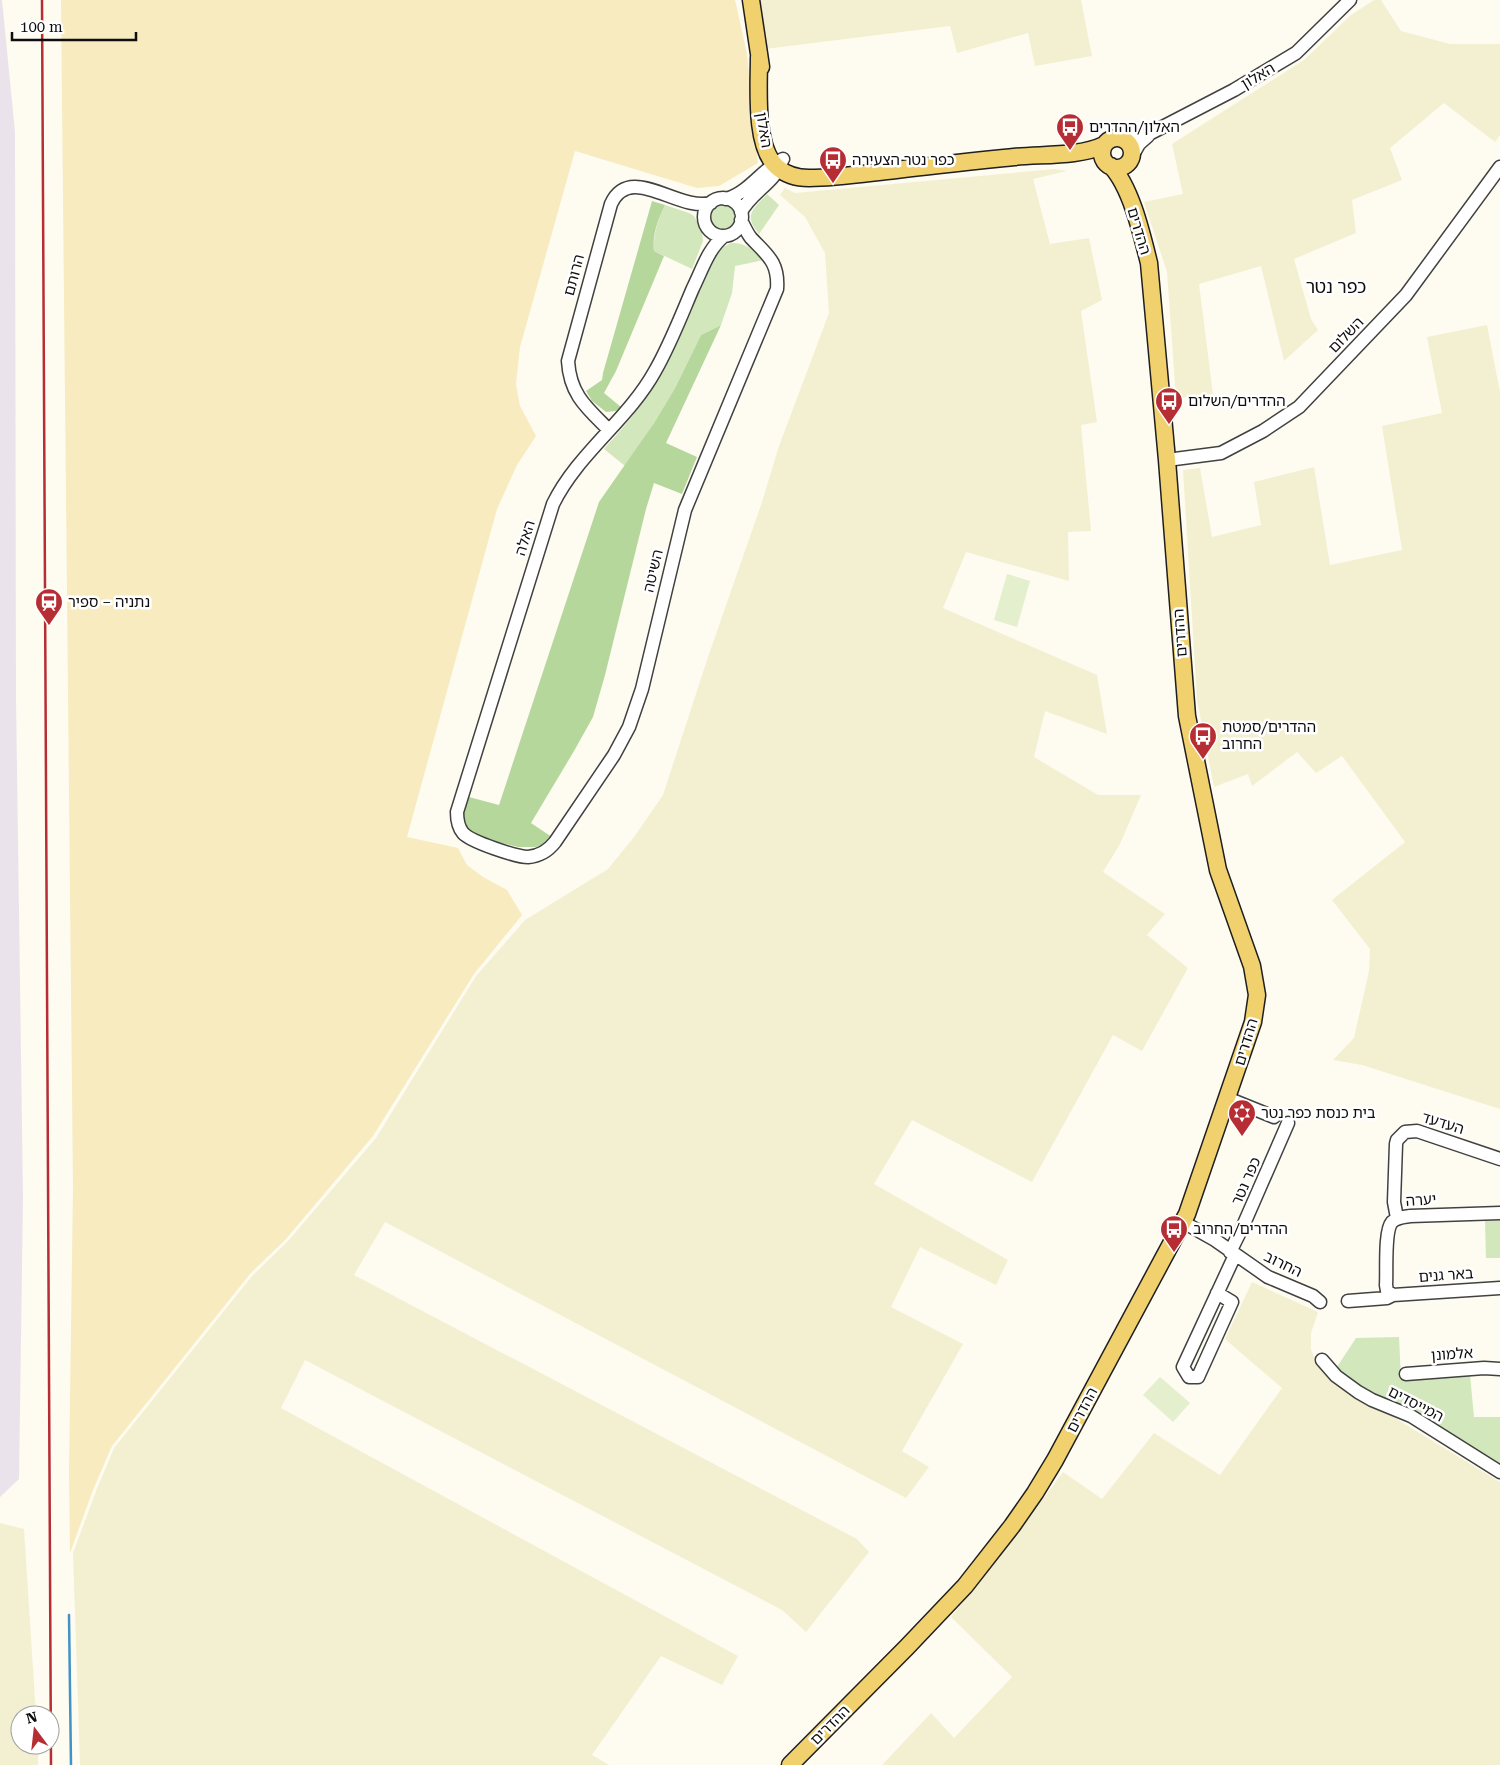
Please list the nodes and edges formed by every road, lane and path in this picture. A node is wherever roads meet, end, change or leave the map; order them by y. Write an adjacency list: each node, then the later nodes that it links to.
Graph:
1 (752, 0): 7 (main road, האלון)
2 (1350, 0): 3 (street, האלון)
3 (1151, 133): 4 (street, האלון); 6 (street, האלון)
4 (1124, 140): 5 (main road); 6 (main road)
5 (1106, 157): 6 (main road); 7 (main road, האלון); 9 (main road, ההדרים)
6 (1130, 160): 9 (main road, ההדרים)
7 (779, 164): 10 (street); 13 (street)
8 (1500, 167): 19 (street, השלום)
9 (1127, 191): 19 (main road, ההדרים)
10 (726, 199): 11 (street); 13 (street)
11 (711, 203): 12 (street, הרותם); 14 (street)
12 (691, 204): 14 (street, הרותם); 18 (street, הרותם)
13 (741, 216): 15 (street); 16 (street, השיטה)
14 (706, 224): 15 (street); 17 (street, האלה)
15 (728, 235): 16 (street); 17 (street, האלה)
16 (754, 240): 20 (street, השיטה)
17 (709, 254): 18 (street, האלה)
18 (609, 430): 20 (street, האלה)
19 (1167, 460): 21 (main road, ההדרים)
20 (493, 848)
21 (1227, 1098): 22 (street); 27 (main road, ההדרים)
22 (1274, 1117)
23 (1288, 1123): 28 (street, כפר נטר)
24 (1500, 1160): 26 (street, העדעד)
25 (1500, 1213): 26 (street, יערה)
26 (1397, 1218): 31 (street, יערה)
27 (1183, 1222): 28 (street, החרוב); 38 (main road, ההדרים)
28 (1232, 1253): 30 (street, כפר נטר); 33 (street, החרוב)
29 (1500, 1288): 31 (street, באר גנים)
30 (1218, 1293): 30 (street, כפר נטר)
31 (1393, 1295): 32 (street, באר גנים)
32 (1348, 1301)
33 (1320, 1302)
34 (1322, 1360): 37 (street, המייסדים)
35 (1500, 1369): 36 (street, אלמונן)
36 (1406, 1374)
37 (1500, 1472)
38 (790, 1765)

